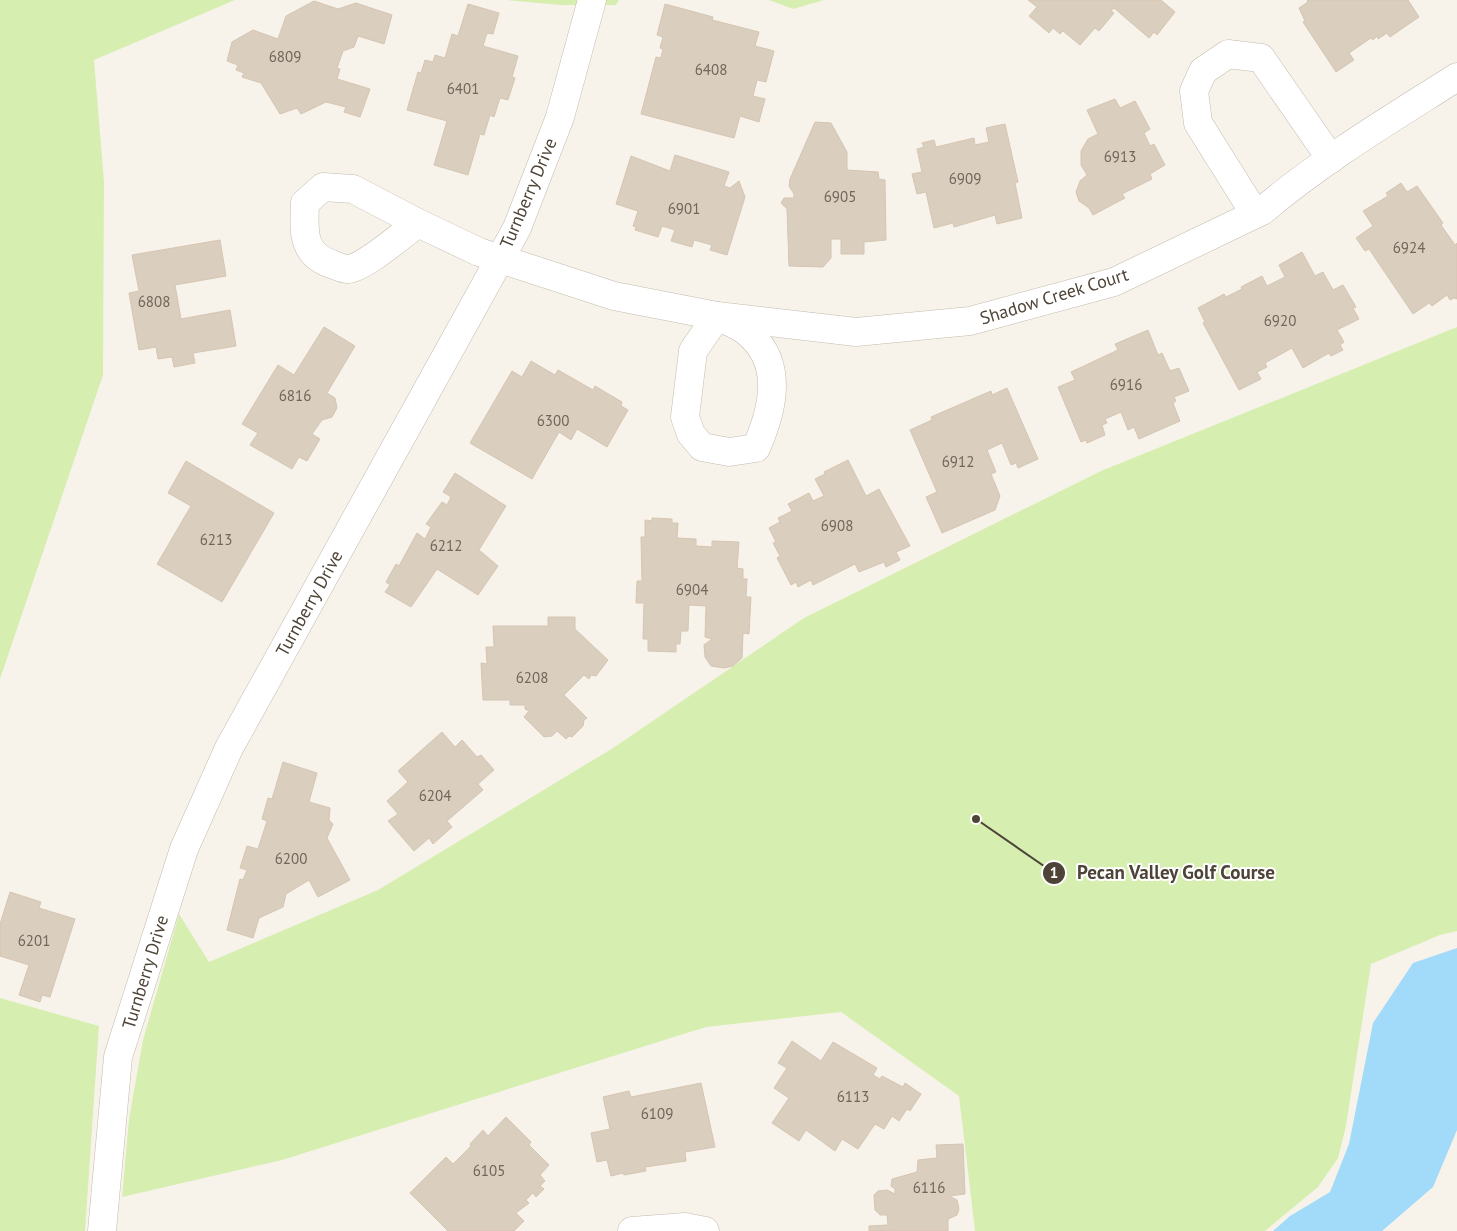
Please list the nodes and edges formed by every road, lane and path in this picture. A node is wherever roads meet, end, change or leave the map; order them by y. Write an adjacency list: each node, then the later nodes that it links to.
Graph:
1 (592, 0): 6 (street, Turnberry Drive)
2 (1457, 77): 3 (street, Shadow Creek Court)
3 (1331, 159): 4 (street, Shadow Creek Court); 4 (street)
4 (1255, 214): 7 (street, Shadow Creek Court)
5 (418, 223): 6 (street, Shadow Creek Court)
6 (499, 259): 7 (street, Shadow Creek Court); 8 (street, Turnberry Drive)
7 (717, 316): 7 (street, Shadow Creek Court)
8 (102, 1231)
9 (632, 1231): 10 (street)
10 (705, 1231)

